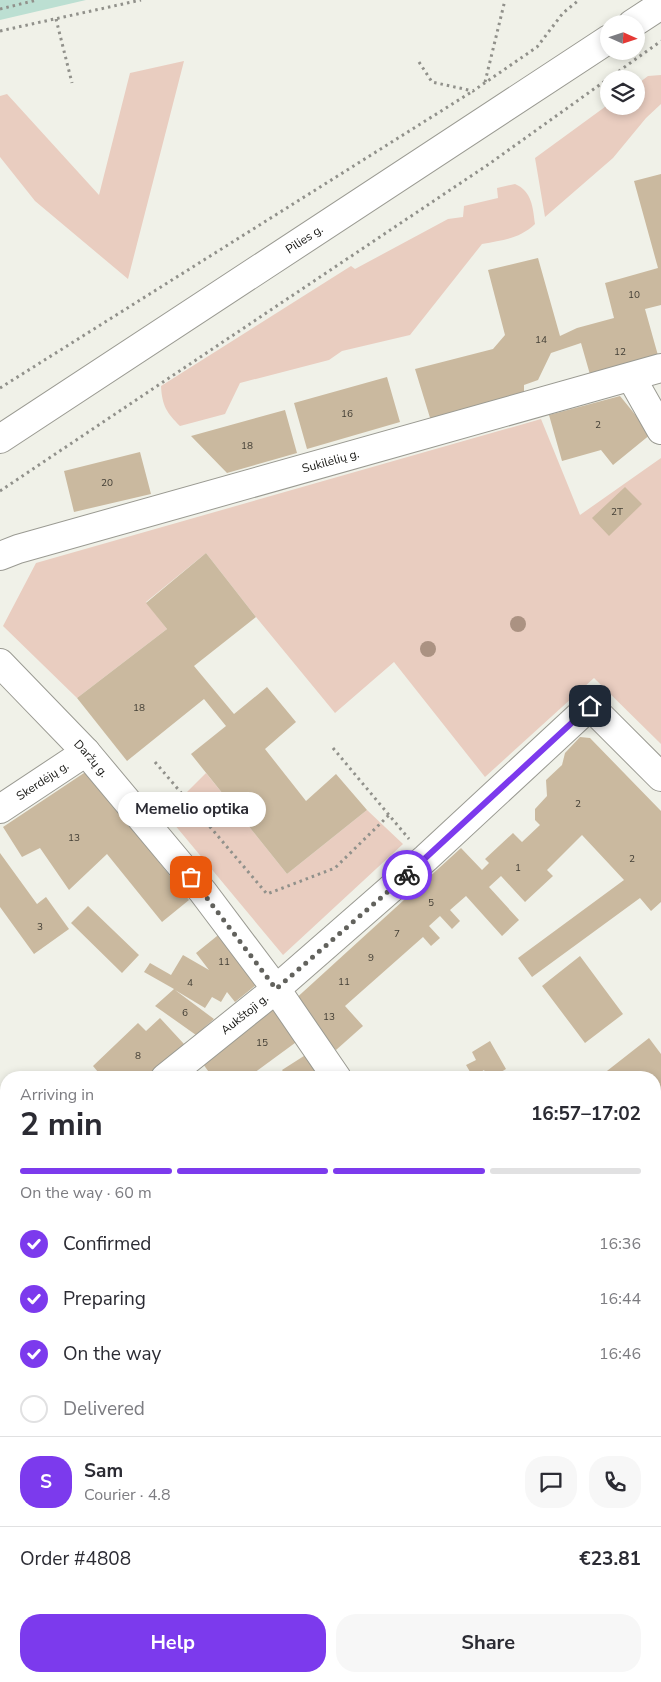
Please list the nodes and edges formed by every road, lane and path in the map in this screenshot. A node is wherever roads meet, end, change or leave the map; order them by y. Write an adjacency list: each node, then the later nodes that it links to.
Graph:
1 (37, 0): 5 (path)
2 (141, 0): 9 (path)
3 (505, 0): 15 (path)
4 (579, 0): 15 (path)
5 (25, 1): 7 (path)
6 (661, 5): 8 (street)
7 (0, 9)
8 (645, 15)
9 (56, 19): 10 (path); 14 (path)
10 (0, 31)
11 (661, 41): 22 (path)
12 (600, 45): 21 (street, Pilies g.)
13 (419, 62): 16 (path)
14 (72, 83)
15 (485, 83): 16 (path)
16 (473, 91): 19 (path)
17 (661, 368): 18 (street, Sukilėlių g.)
18 (631, 377): 20 (street); 23 (street, Sukilėlių g.)
19 (0, 388)
20 (661, 430)
21 (0, 439)
22 (0, 491)
23 (0, 556)
24 (0, 664): 26 (street, Daržų g.)
25 (333, 748): 30 (path)
26 (86, 752): 29 (street, Skerdėjų g.); 32 (street, Daržų g.)
27 (155, 762): 30 (path)
28 (660, 775): 31 (street, Aukštoji g.)
29 (0, 809)
30 (389, 815): 31 (path)
31 (426, 858): 32 (street, Aukštoji g.)
32 (276, 989): 33 (street, Aukštoji g.); 34 (street, Daržų g.)
33 (174, 1071)
34 (332, 1071)

